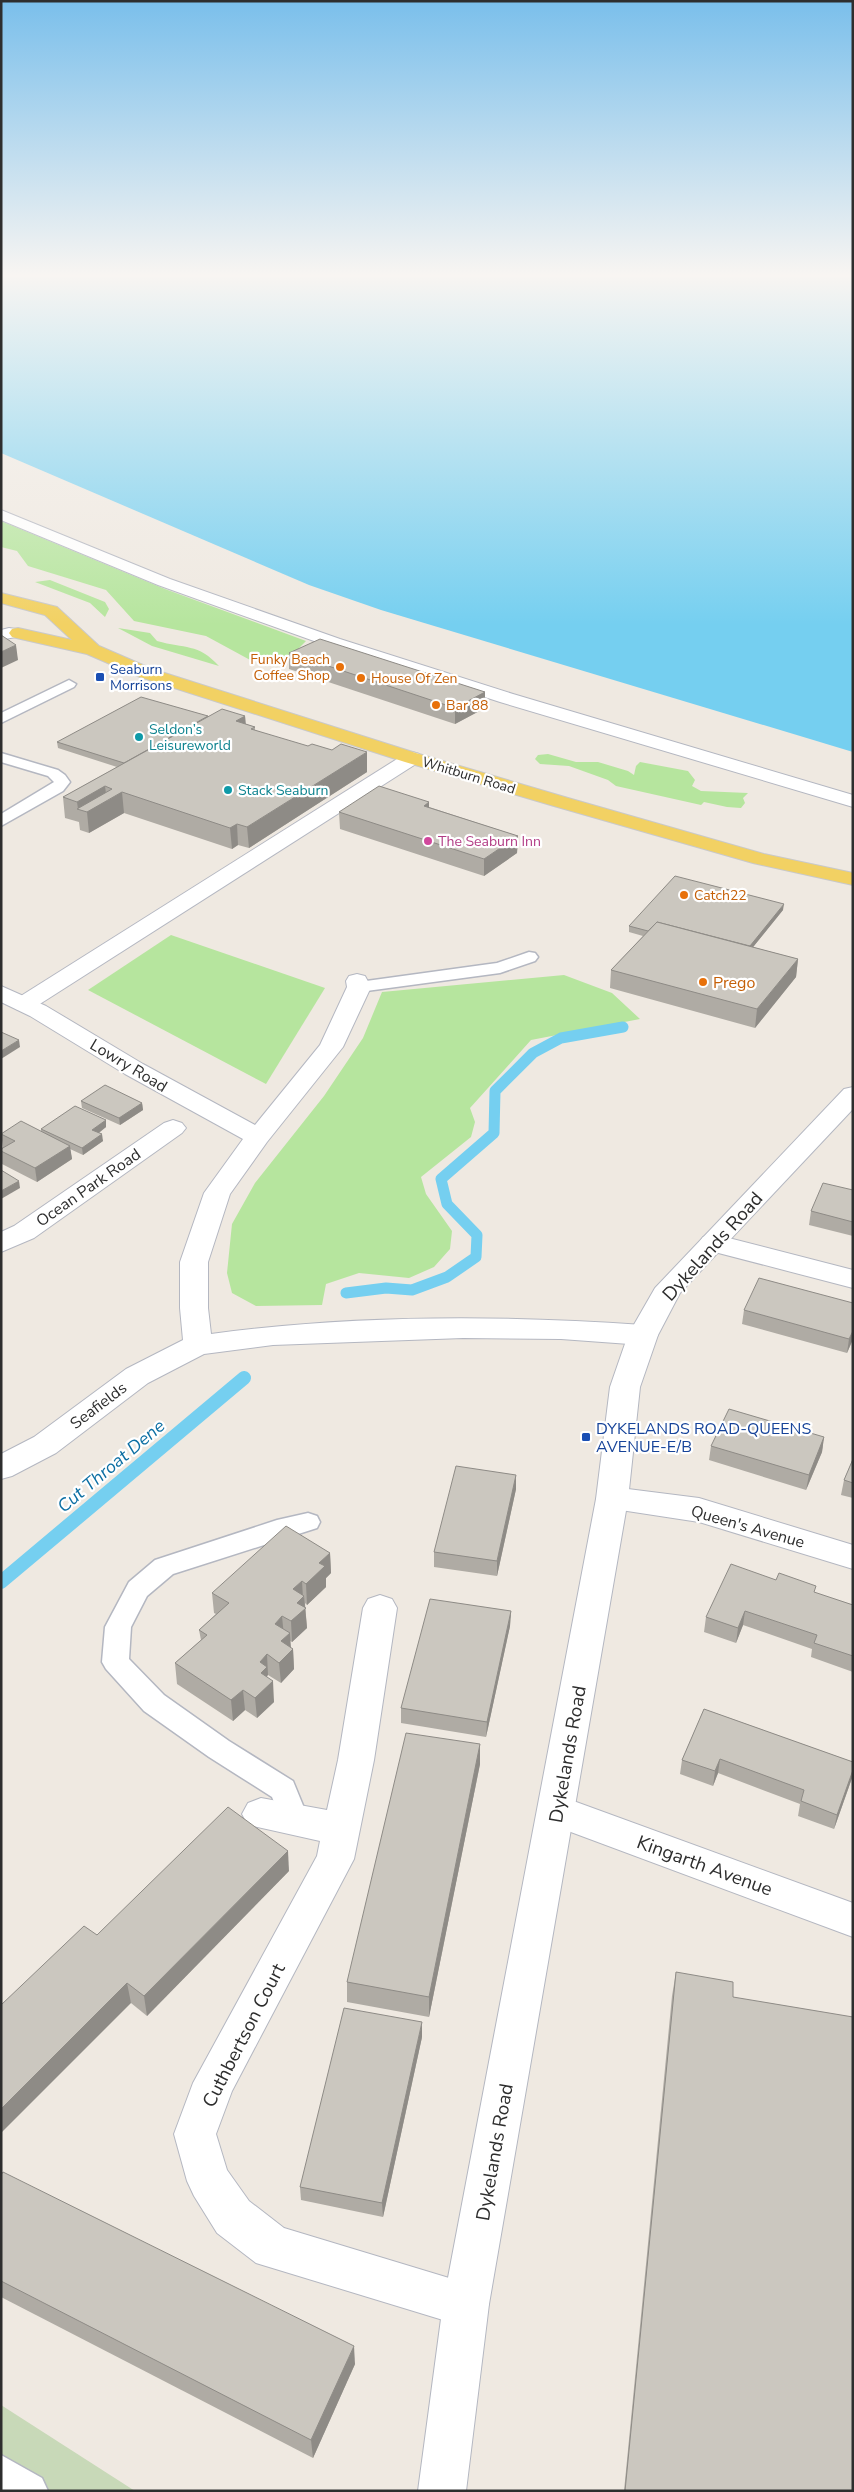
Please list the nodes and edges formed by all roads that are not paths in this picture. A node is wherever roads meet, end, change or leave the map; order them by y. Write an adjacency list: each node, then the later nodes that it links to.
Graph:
1 (1, 514): 12 (street)
2 (1, 598): 3 (main road)
3 (39, 607): 4 (main road); 5 (main road)
4 (1, 609)
5 (55, 616): 6 (main road); 7 (main road)
6 (8, 633): 7 (main road)
7 (93, 650): 11 (main road, Whitburn Road)
8 (69, 684): 9 (lane)
9 (1, 719)
10 (1, 757): 13 (lane)
11 (412, 758): 14 (main road, Whitburn Road); 18 (street)
12 (853, 801)
13 (1, 821)
14 (853, 879)
15 (529, 957): 16 (lane)
16 (358, 984): 21 (street)
17 (1, 993): 18 (street, Lowry Road)
18 (24, 1004): 21 (street, Lowry Road)
19 (853, 1094): 23 (street, Dykelands Road)
20 (173, 1128): 22 (street, Ocean Park Road)
21 (258, 1137): 26 (street)
22 (1, 1243)
23 (713, 1243): 24 (street); 25 (street, Dykelands Road)
24 (853, 1279)
25 (642, 1335): 26 (street); 28 (street, Dykelands Road)
26 (198, 1345): 27 (street, Seafields)
27 (1, 1468)
28 (612, 1499): 30 (street, Queen's Avenue); 32 (street, Dykelands Road)
29 (308, 1522): 33 (lane)
30 (853, 1557)
31 (380, 1608): 34 (street, Cuthbertson Court)
32 (557, 1811): 35 (street, Kingarth Avenue); 36 (street, Dykelands Road)
33 (278, 1817): 34 (street)
34 (342, 1829): 36 (street, Cuthbertson Court)
35 (853, 1920)
36 (466, 2304): 39 (street, Dykelands Road)
37 (1, 2474): 38 (lane)
38 (29, 2491)
39 (442, 2491)

